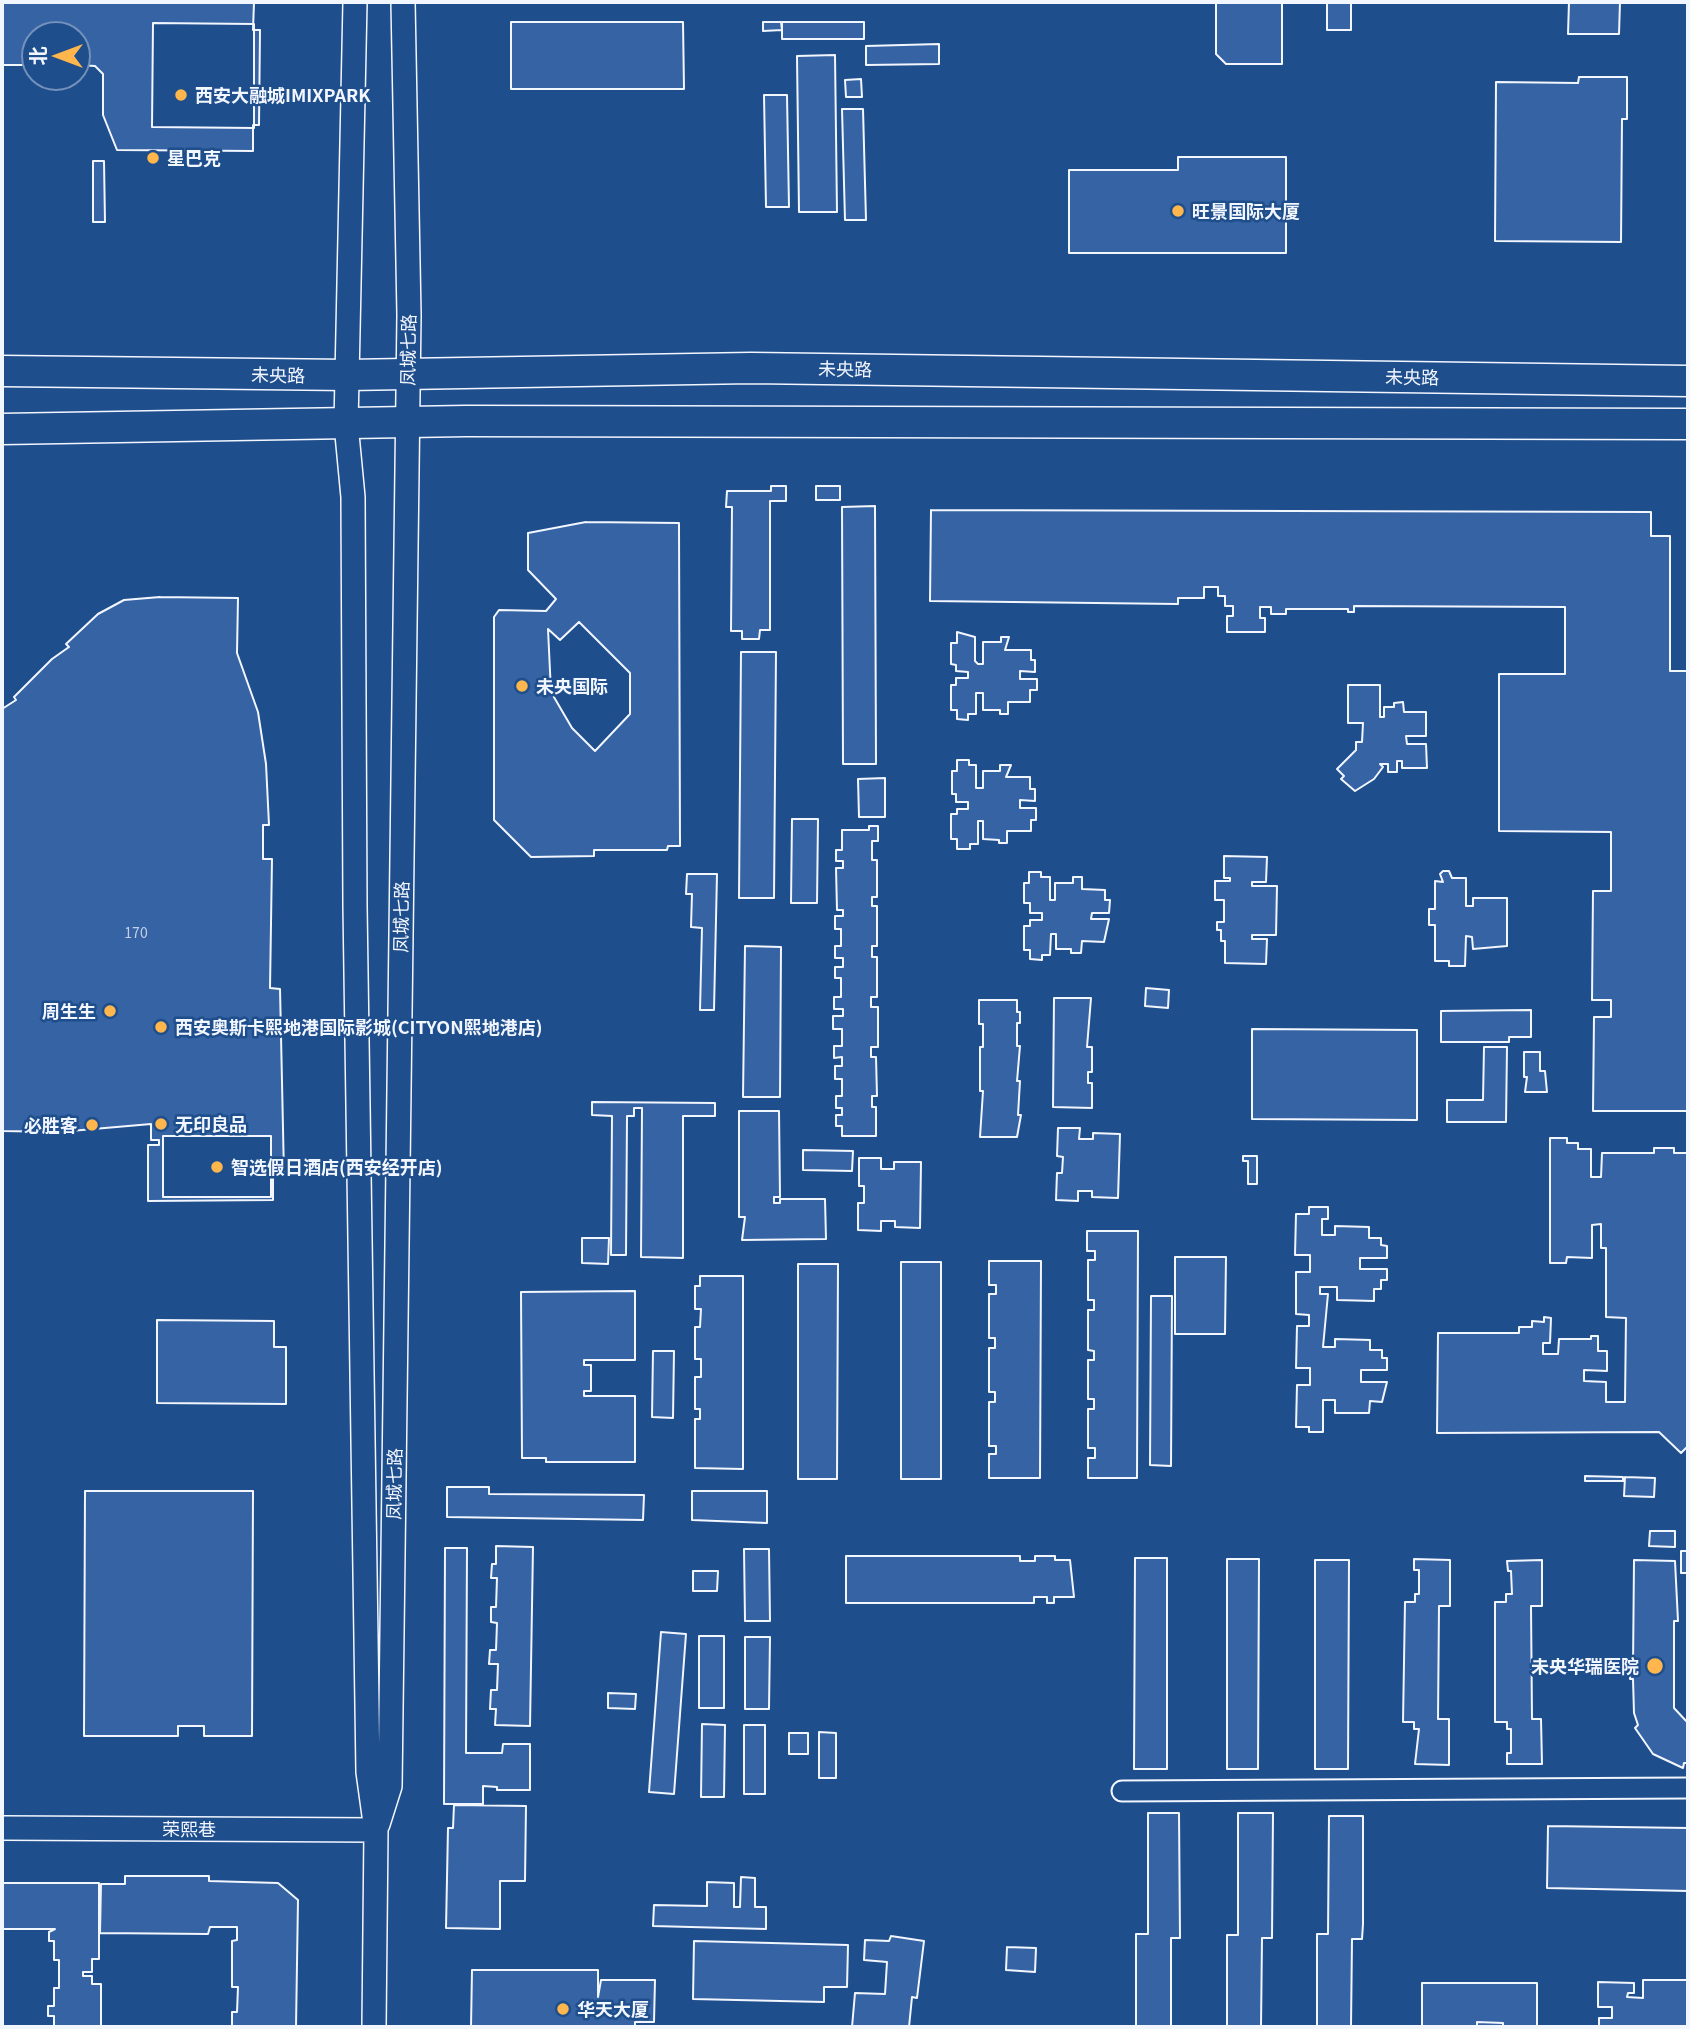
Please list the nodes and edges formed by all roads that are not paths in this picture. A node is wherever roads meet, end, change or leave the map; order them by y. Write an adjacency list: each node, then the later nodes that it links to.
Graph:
1 (355, 2): 5 (street, 凤城七路)
2 (403, 2): 4 (street, 凤城七路)
3 (2, 371): 5 (main road, 未央路)
4 (407, 373): 5 (main road, 未央路); 6 (main road, 未央路); 8 (street, 凤城七路)
5 (348, 375): 7 (street, 凤城七路)
6 (1688, 381)
7 (346, 424): 8 (main road); 10 (main road); 14 (street, 凤城七路)
8 (407, 424): 9 (main road); 14 (street, 凤城七路)
9 (1688, 424)
10 (2, 429)
11 (1688, 1788): 12 (street)
12 (1122, 1791)
13 (2, 1828): 14 (street, 荣熙巷)
14 (376, 1830): 15 (street, 凤城七路)
15 (374, 2027)

